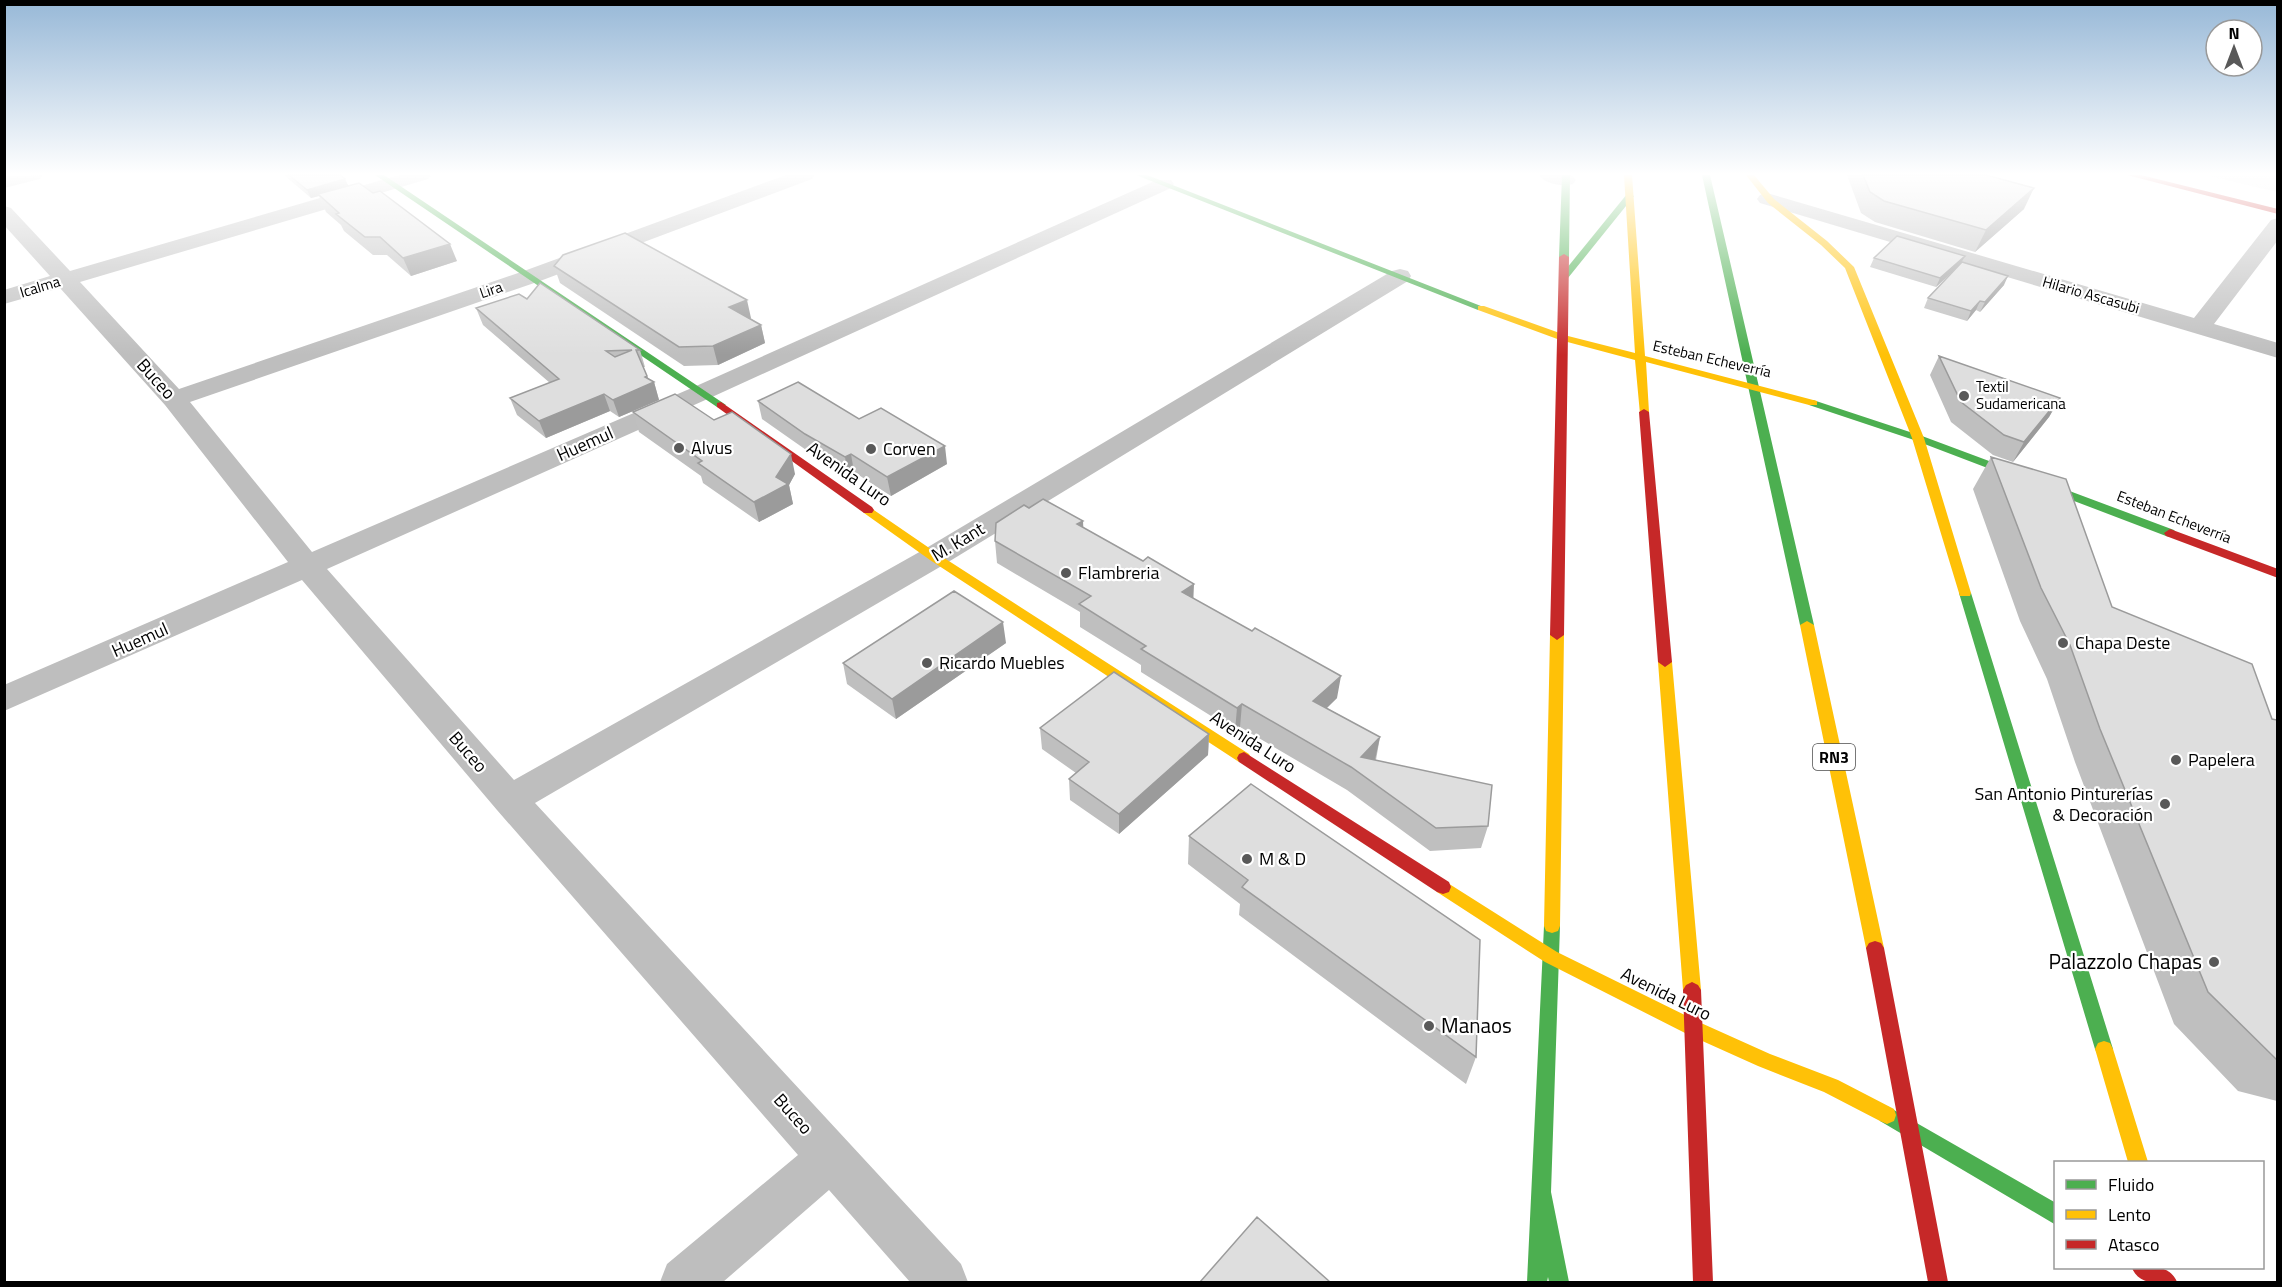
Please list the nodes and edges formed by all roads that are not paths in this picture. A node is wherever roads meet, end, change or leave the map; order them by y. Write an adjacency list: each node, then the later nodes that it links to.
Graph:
1 (25, 235): 17 (street, Buceo)
2 (206, 235): 17 (street, Icalma)
3 (470, 235): 14 (main road, Avenida Luro)
4 (643, 235): 14 (street, Lira)
5 (1051, 235): 24 (street, Huemul)
6 (1296, 235): 15 (main road, Esteban Echeverría)
7 (1563, 235): 16 (main road)
8 (1598, 235): 16 (main road)
9 (1632, 235): 22 (main road)
10 (1717, 235): 23 (main road, RN3)
11 (1814, 235): 26 (main road)
12 (1889, 235): 19 (street, Hilario Ascasubi)
13 (2270, 235): 19 (street)
14 (532, 276): 24 (main road, Avenida Luro); 25 (street, Lira)
15 (1401, 276): 20 (main road, Esteban Echeverría); 27 (street, M. Kant)
16 (1565, 276): 20 (main road)
17 (65, 279): 18 (street, Icalma); 25 (street, Buceo)
18 (4, 297)
19 (2200, 327): 21 (street, Hilario Ascasubi)
20 (1564, 338): 22 (main road, Esteban Echeverría); 32 (main road)
21 (2277, 351)
22 (1640, 359): 23 (main road, Esteban Echeverría); 33 (main road)
23 (1755, 385): 26 (main road, Esteban Echeverría); 34 (main road, RN3)
24 (703, 392): 27 (main road, Avenida Luro); 28 (street, Huemul)
25 (174, 399): 28 (street, Buceo)
26 (1918, 438): 29 (main road, Esteban Echeverría); 36 (main road)
27 (934, 556): 31 (street, M. Kant); 32 (main road, Avenida Luro)
28 (307, 566): 30 (street, Huemul); 31 (street, Buceo)
29 (2277, 574)
30 (4, 699)
31 (510, 800): 35 (street, Buceo)
32 (1551, 957): 33 (main road, Avenida Luro); 37 (main road)
33 (1695, 1029): 34 (main road, Avenida Luro); 44 (main road)
34 (1913, 1129): 38 (main road, Avenida Luro); 45 (main road, RN3)
35 (832, 1157): 40 (street); 41 (street, Buceo)
36 (2138, 1161)
37 (1540, 1193): 42 (main road); 43 (main road)
38 (2054, 1214)
39 (2144, 1269): 46 (main road)
40 (685, 1282)
41 (944, 1282)
42 (1537, 1282)
43 (1559, 1282)
44 (1703, 1282)
45 (1938, 1282)
46 (2167, 1282)

